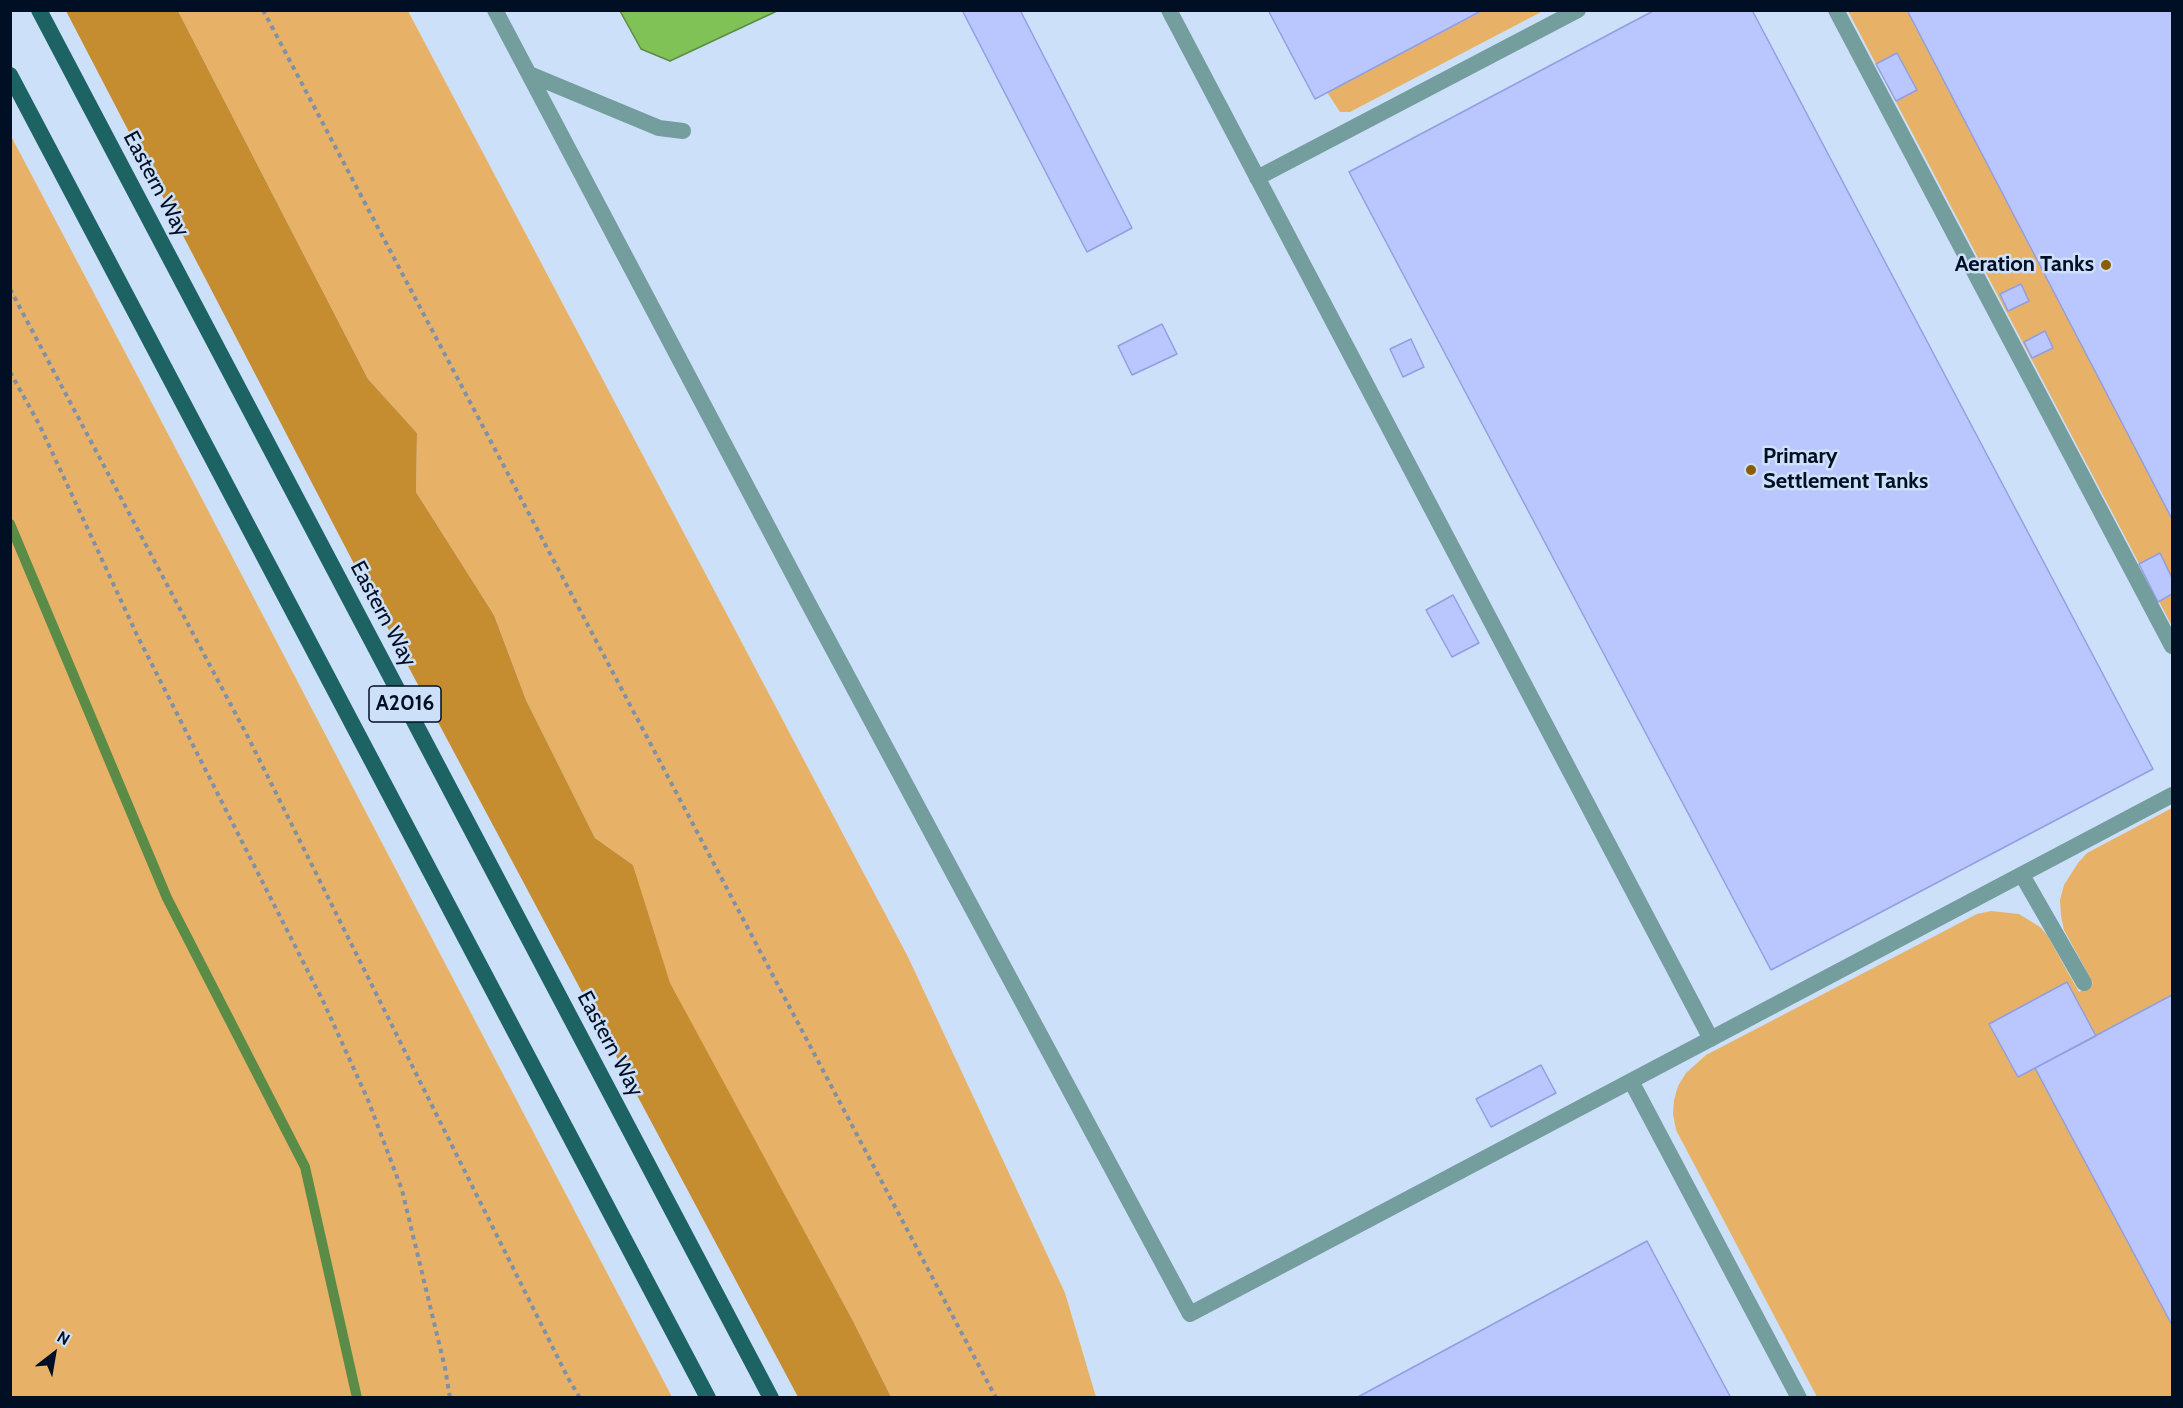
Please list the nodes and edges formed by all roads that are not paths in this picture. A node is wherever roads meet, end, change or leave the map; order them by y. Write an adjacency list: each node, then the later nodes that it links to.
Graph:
1 (39, 10): 17 (main road, Eastern Way / A2016)
2 (495, 10): 6 (lane)
3 (1169, 10): 9 (lane)
4 (1578, 10): 9 (lane)
5 (1836, 10): 10 (lane)
6 (529, 74): 8 (lane); 15 (lane)
7 (10, 75): 16 (main road, A2016)
8 (683, 130)
9 (1257, 178): 14 (lane)
10 (2172, 646)
11 (2172, 795): 12 (lane)
12 (2022, 874): 13 (lane); 14 (lane)
13 (2084, 983)
14 (1711, 1039): 15 (lane)
15 (1631, 1081): 18 (lane)
16 (708, 1398)
17 (771, 1398)
18 (1799, 1398)

